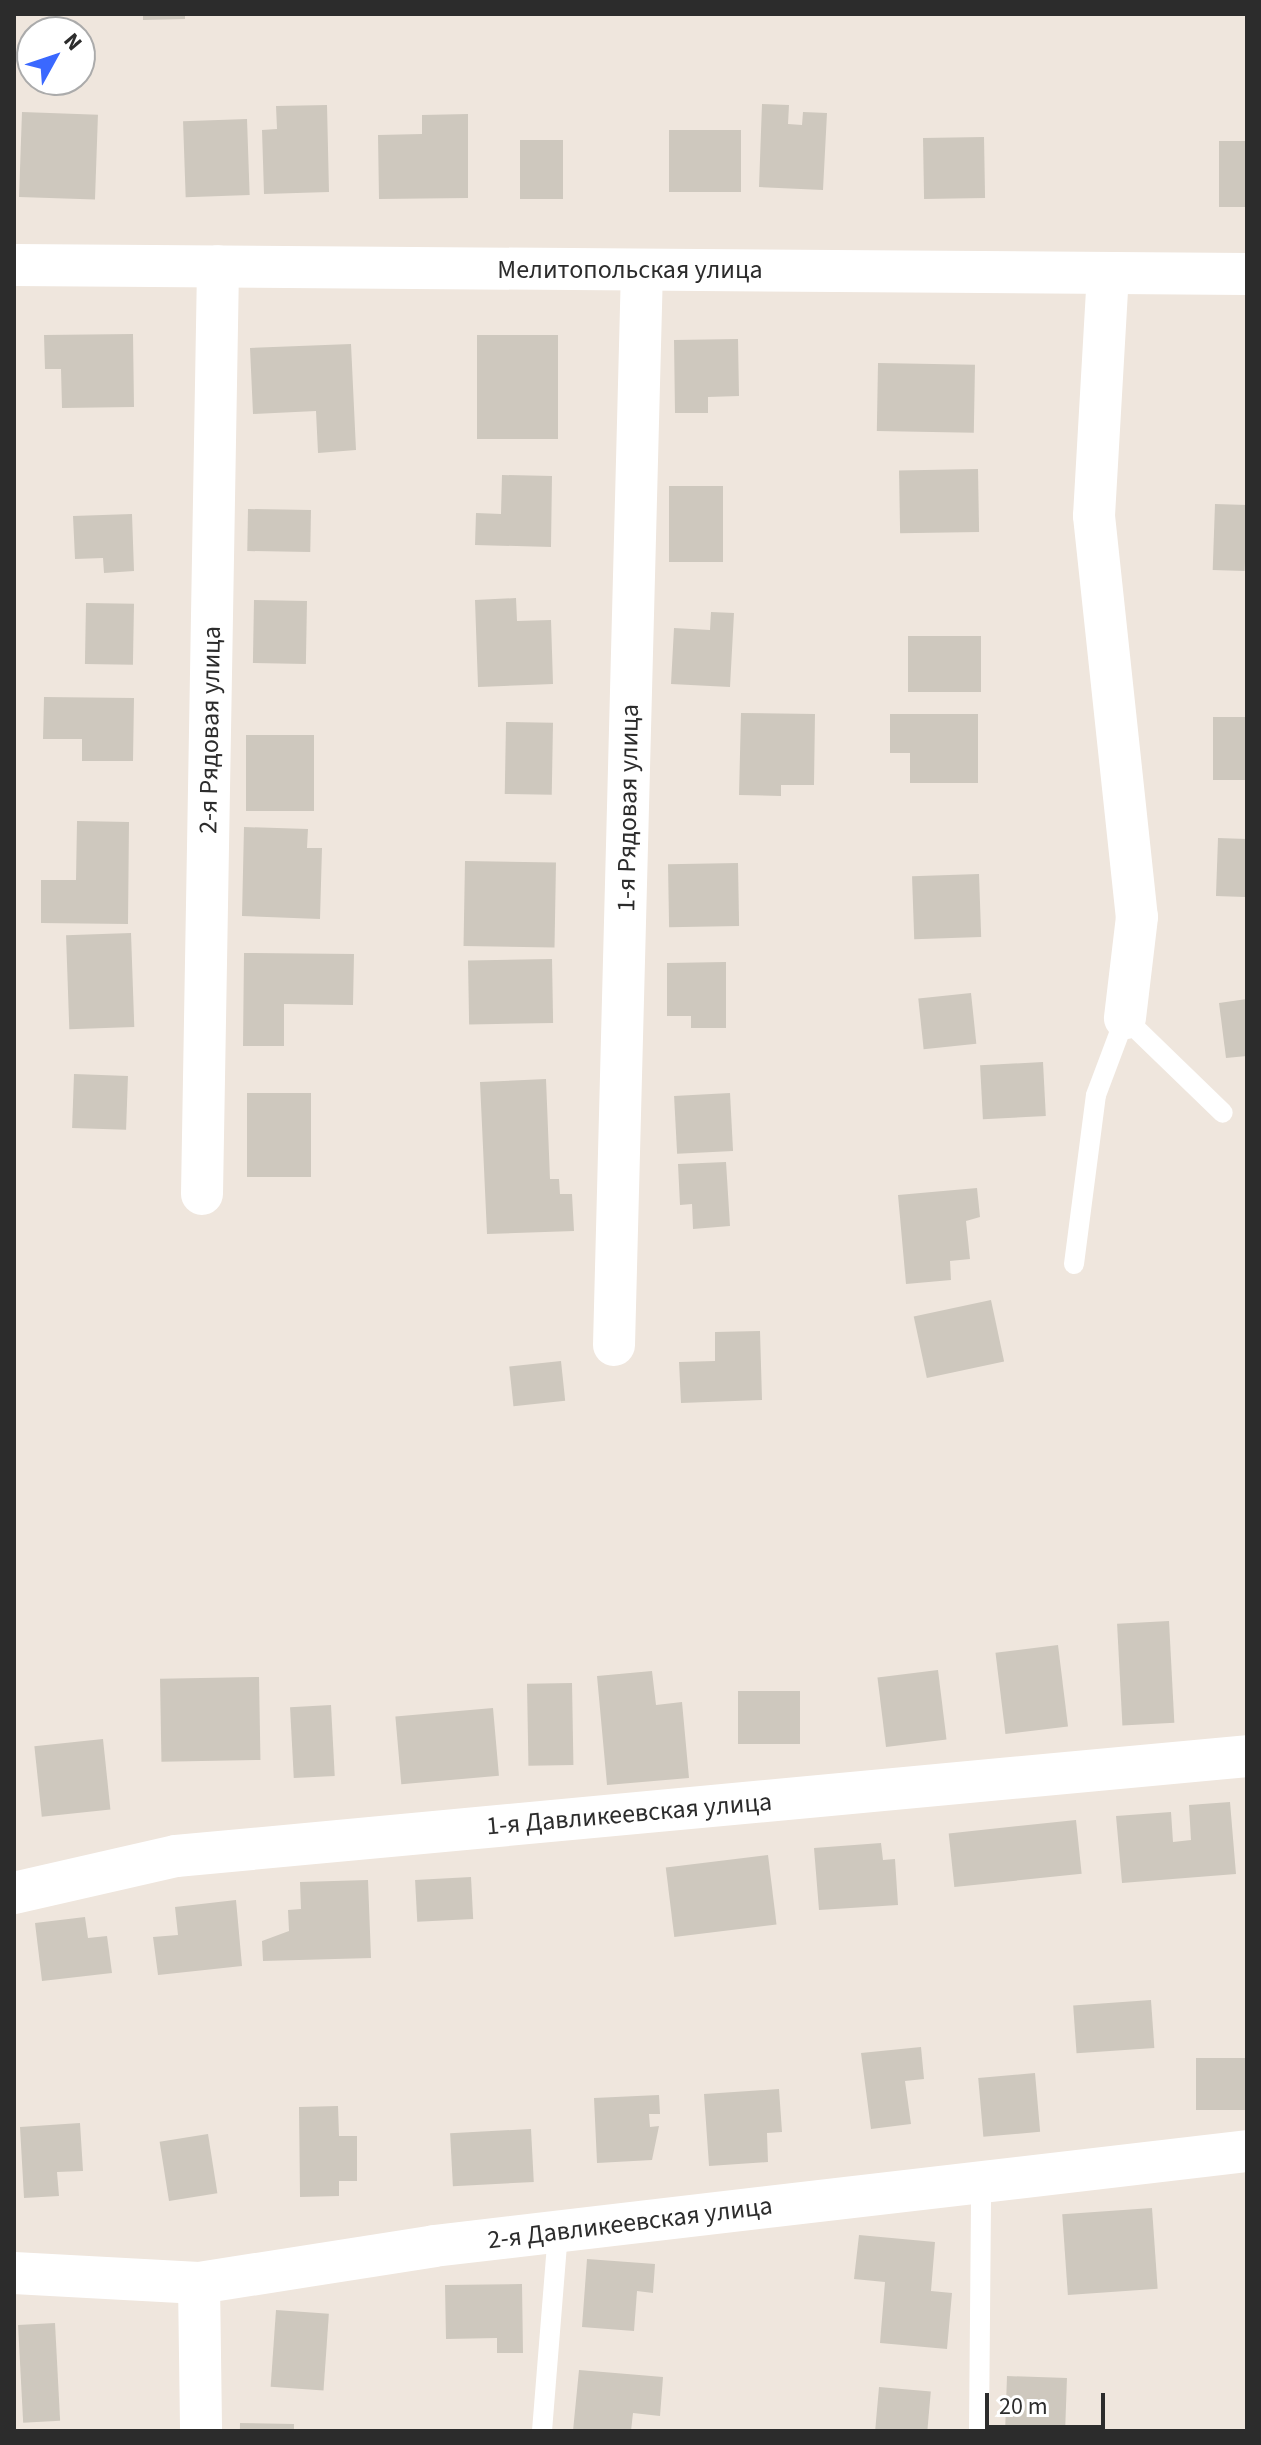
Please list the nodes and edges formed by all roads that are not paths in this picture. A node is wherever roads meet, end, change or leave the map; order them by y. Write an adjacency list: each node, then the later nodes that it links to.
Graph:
1 (14, 265): 2 (street, Мелитопольская улица)
2 (218, 266): 3 (street, Мелитопольская улица); 8 (street, 2-я Рядовая улица)
3 (642, 270): 4 (street, Мелитопольская улица); 10 (street, 1-я Рядовая улица)
4 (1108, 273): 5 (street, Мелитопольская улица); 6 (street)
5 (1247, 274)
6 (1125, 1018): 7 (lane); 9 (lane)
7 (1223, 1113)
8 (202, 1194)
9 (1074, 1264)
10 (614, 1345)
11 (1247, 1756): 12 (street, 1-я Давликеевская улица)
12 (14, 1893)
13 (1247, 2151): 14 (street, 2-я Давликеевская улица)
14 (981, 2182): 15 (street, 2-я Давликеевская улица); 20 (lane)
15 (558, 2232): 17 (street, 2-я Давликеевская улица); 19 (lane)
16 (14, 2273): 17 (street, 2-я Давликеевская улица)
17 (199, 2283): 18 (street)
18 (201, 2431)
19 (542, 2431)
20 (979, 2431)

